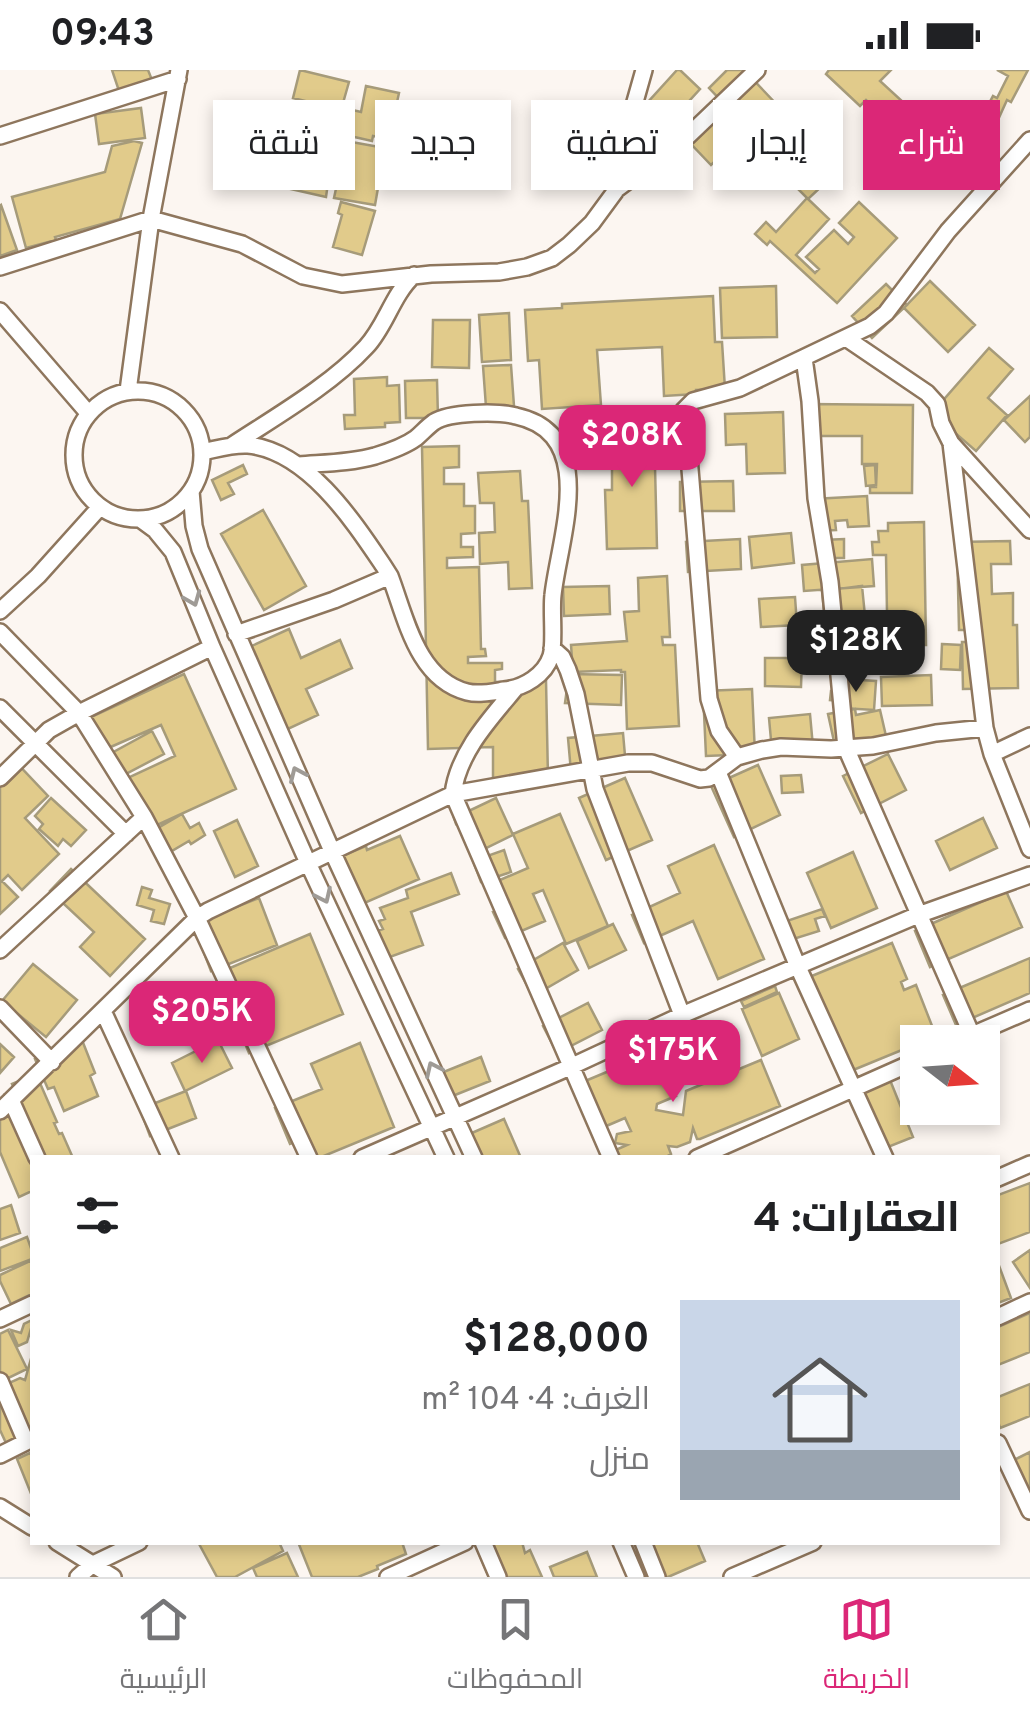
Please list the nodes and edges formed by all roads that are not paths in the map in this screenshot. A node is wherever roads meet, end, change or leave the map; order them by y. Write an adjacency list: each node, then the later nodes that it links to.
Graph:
1 (757, 70): 5 (street)
2 (642, 71): 4 (street)
3 (178, 74): 6 (street); 9 (street)
4 (635, 100)
5 (693, 131)
6 (0, 136)
7 (1030, 140): 13 (street)
8 (616, 190): 11 (street)
9 (150, 219): 10 (street); 11 (street); 15 (street)
10 (0, 268)
11 (414, 275): 18 (street)
12 (0, 311): 16 (street)
13 (846, 338): 14 (street); 17 (street)
14 (804, 358): 37 (street); 39 (street)
15 (128, 392): 16 (street); 19 (street)
16 (89, 414): 22 (street)
17 (950, 443): 24 (street); 34 (street)
18 (232, 446): 19 (street); 20 (street)
19 (202, 452): 21 (street)
20 (299, 465): 25 (street); 30 (street)
21 (191, 491): 23 (street); 28 (street)
22 (100, 506): 23 (street); 26 (street)
23 (140, 519): 29 (street, one-way to 29)
24 (1030, 530)
25 (390, 576): 28 (street); 31 (street)
26 (0, 611)
27 (0, 632): 33 (street)
28 (236, 634): 47 (street, one-way to 28)
29 (212, 648): 33 (street); 48 (street)
30 (552, 648): 31 (street); 40 (street)
31 (515, 689): 43 (street)
32 (0, 708): 36 (street)
33 (79, 713): 36 (street); 44 (street)
34 (985, 728): 37 (street); 38 (street)
35 (1030, 736): 38 (street)
36 (36, 742): 42 (street); 45 (street)
37 (846, 748): 39 (street); 50 (street)
38 (992, 754): 46 (street)
39 (737, 757): 41 (street)
40 (590, 771): 41 (street); 43 (street); 57 (street)
41 (718, 772): 53 (street)
42 (0, 778)
43 (453, 794): 47 (street); 61 (street)
44 (144, 817): 45 (street); 51 (street)
45 (126, 834): 52 (street)
46 (1030, 850)
47 (332, 852): 48 (street); 65 (street, one-way to 47)
48 (308, 862): 51 (street); 66 (street, one-way to 66)
49 (1030, 875): 50 (street)
50 (918, 915): 53 (street); 58 (street)
51 (197, 918): 56 (street); 69 (street)
52 (0, 950)
53 (798, 967): 57 (street); 63 (street)
54 (0, 1008): 60 (street)
55 (1030, 1010): 59 (street)
56 (103, 1011): 60 (street); 68 (street)
57 (682, 1014): 61 (street)
58 (959, 1025)
59 (996, 1025)
60 (52, 1062): 64 (street)
61 (570, 1067): 65 (street); 73 (street)
62 (900, 1068): 63 (street)
63 (854, 1089): 74 (street); 75 (street)
64 (6, 1106): 67 (street)
65 (455, 1116): 66 (street); 72 (street)
66 (432, 1127): 70 (street); 71 (street)
67 (35, 1155)
68 (170, 1155)
69 (309, 1155)
70 (369, 1155)
71 (445, 1155)
72 (473, 1155)
73 (610, 1155)
74 (705, 1155)
75 (884, 1155)
76 (1030, 1164): 77 (street)
77 (1000, 1177)
78 (1030, 1302): 80 (street)
79 (30, 1305): 81 (street)
80 (1000, 1316)
81 (0, 1318)
82 (0, 1380): 83 (street)
83 (29, 1441): 85 (street)
84 (1000, 1452): 87 (street)
85 (0, 1454)
86 (0, 1507): 88 (street)
87 (1030, 1511)
88 (30, 1526)
89 (62, 1545): 96 (street)
90 (133, 1545): 96 (street)
91 (458, 1545): 99 (street)
92 (484, 1545): 100 (street)
93 (622, 1545): 101 (street)
94 (644, 1545): 102 (street)
95 (788, 1548): 103 (street)
96 (92, 1564): 97 (street); 98 (street)
97 (78, 1577)
98 (113, 1577)
99 (388, 1577)
100 (498, 1577)
101 (636, 1577)
102 (657, 1577)
103 (732, 1577)

